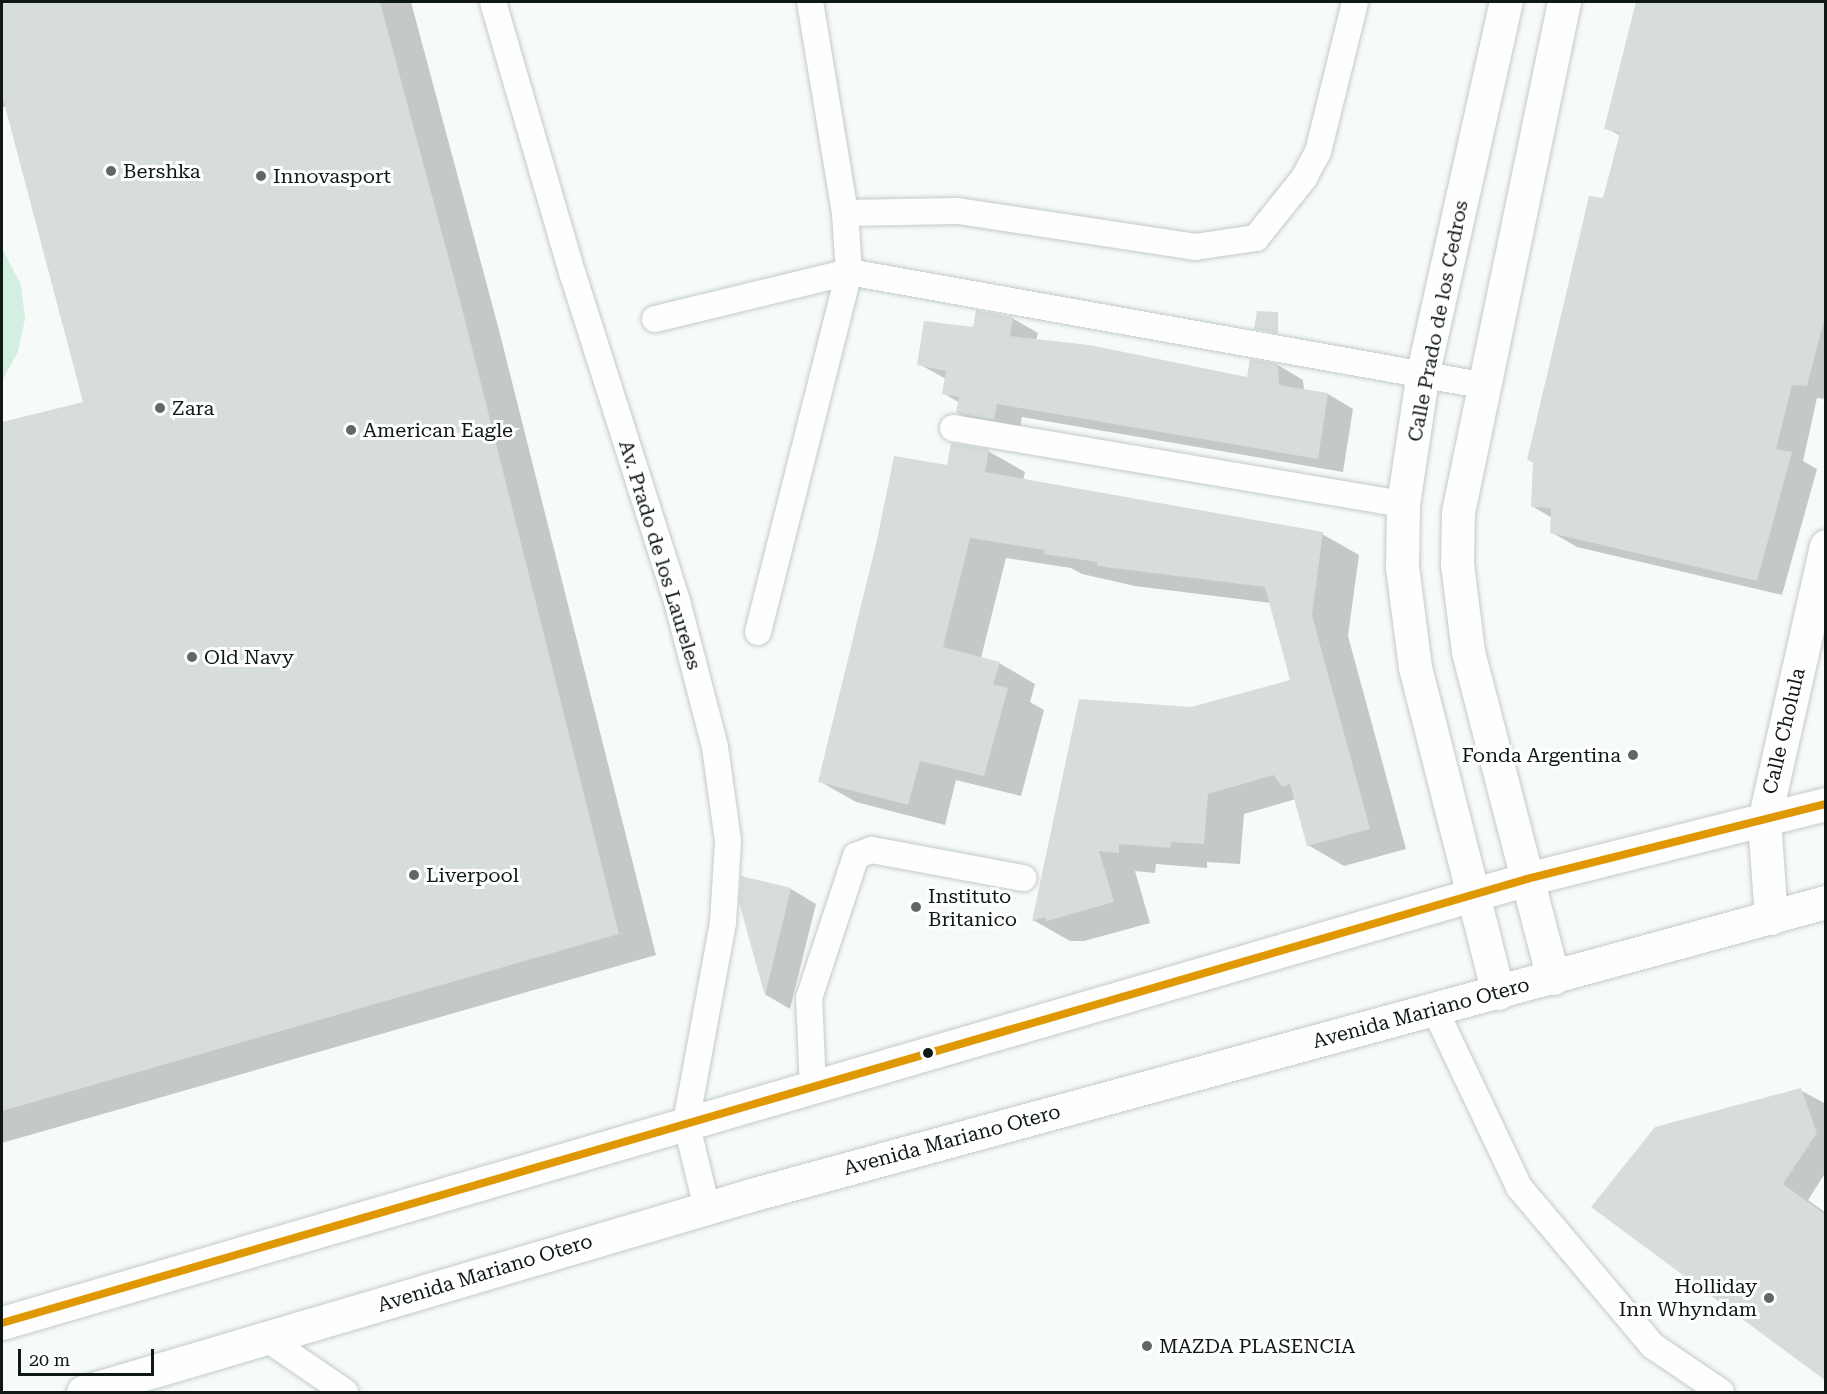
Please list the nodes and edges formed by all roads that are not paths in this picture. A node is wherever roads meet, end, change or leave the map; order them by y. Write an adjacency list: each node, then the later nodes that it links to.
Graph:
1 (493, 2): 26 (lane, Av. Prado de los Laureles)
2 (810, 2): 6 (lane)
3 (1355, 2): 6 (lane)
4 (1506, 2): 9 (main road, Calle Prado de los Cedros)
5 (1564, 2): 10 (main road)
6 (845, 213): 7 (lane)
7 (849, 272): 8 (lane); 9 (lane); 14 (lane)
8 (655, 319)
9 (1423, 372): 10 (lane); 12 (main road, Calle Prado de los Cedros)
10 (1481, 385): 18 (main road)
11 (953, 428): 12 (lane)
12 (1404, 504): 19 (main road, Calle Prado de los Cedros)
13 (1826, 546): 16 (main road, Calle Cholula)
14 (758, 632)
15 (1826, 804): 16 (main road)
16 (1764, 821): 18 (main road); 21 (main road, Calle Cholula)
17 (1023, 879): 25 (lane)
18 (1527, 879): 19 (main road); 22 (main road)
19 (1472, 896): 23 (main road, Calle Prado de los Cedros); 25 (main road)
20 (1826, 902): 21 (main road, Avenida Mariano Otero)
21 (1771, 918): 22 (main road, Avenida Mariano Otero)
22 (1552, 978): 23 (main road, Avenida Mariano Otero)
23 (1498, 993): 24 (main road, Avenida Mariano Otero)
24 (1435, 1010): 27 (main road, Avenida Mariano Otero); 32 (lane)
25 (813, 1088): 26 (main road)
26 (686, 1122): 27 (lane); 28 (main road)
27 (707, 1208): 29 (main road, Avenida Mariano Otero)
28 (2, 1323)
29 (266, 1338): 30 (main road, Avenida Mariano Otero); 31 (lane)
30 (83, 1392)
31 (345, 1392)
32 (1721, 1392)

